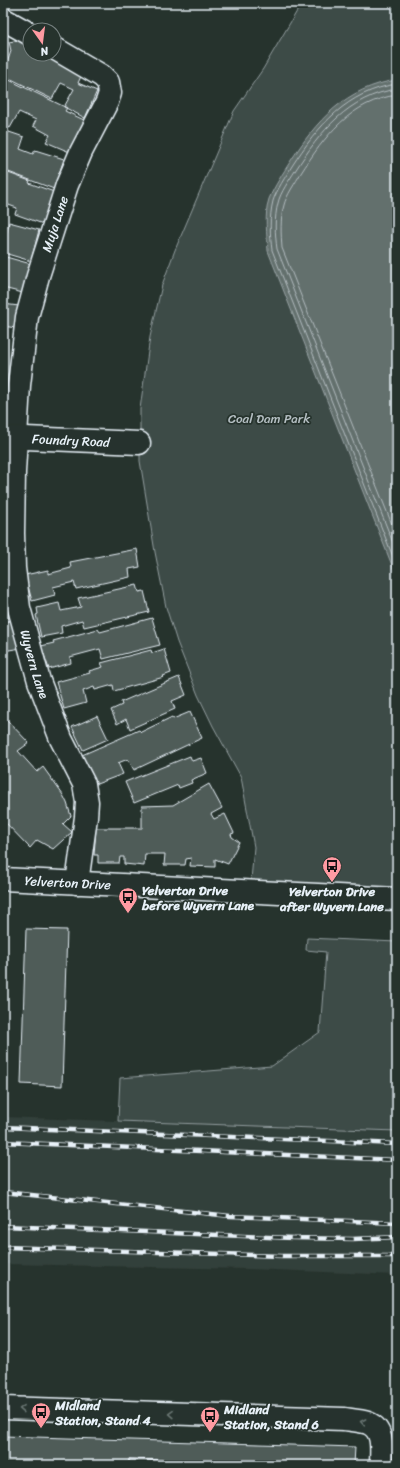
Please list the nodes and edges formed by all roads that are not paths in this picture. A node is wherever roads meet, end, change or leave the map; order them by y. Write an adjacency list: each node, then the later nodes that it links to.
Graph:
1 (3, 18): 2 (street)
2 (22, 29)
3 (62, 53): 4 (street, Muja Lane)
4 (9, 437): 5 (street, Foundry Road); 7 (street, Wyvern Lane)
5 (139, 443)
6 (3, 879): 7 (street, Yelverton Drive)
7 (77, 883): 8 (street, Yelverton Drive)
8 (397, 899)
9 (3, 1408): 10 (street, one-way to 9)
10 (381, 1465)

